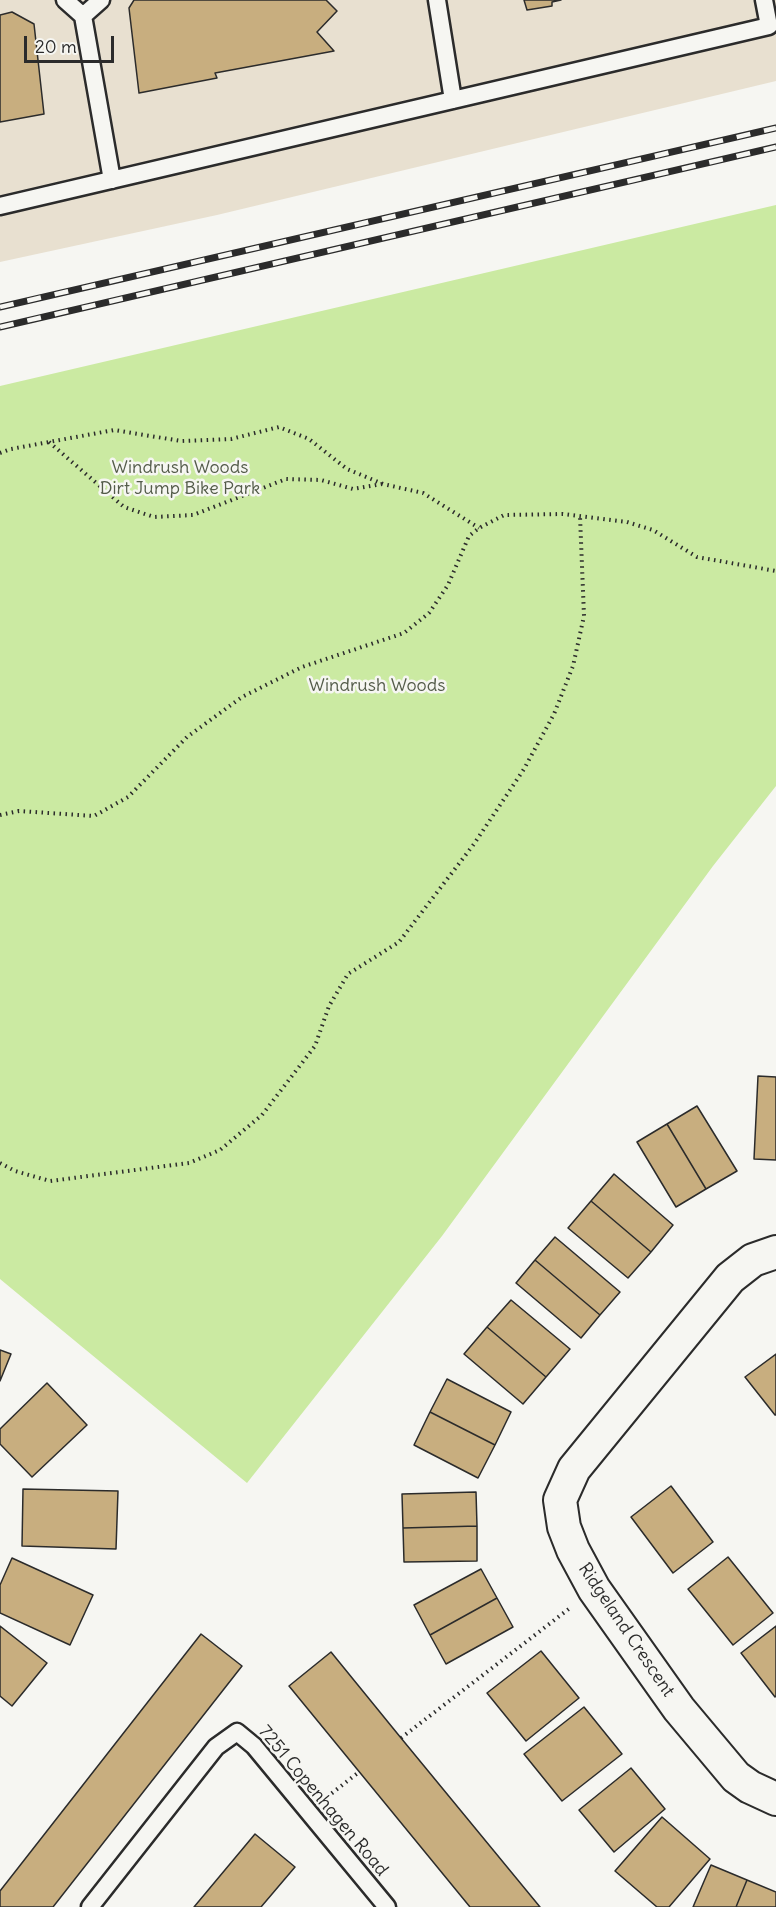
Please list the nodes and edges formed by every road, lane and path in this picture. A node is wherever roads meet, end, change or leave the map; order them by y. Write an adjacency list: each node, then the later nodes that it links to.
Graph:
1 (65, 0): 5 (lane)
2 (101, 0): 5 (lane)
3 (437, 0): 6 (lane)
4 (764, 0): 6 (lane)
5 (83, 16): 7 (lane)
6 (453, 100): 7 (lane)
7 (112, 180): 8 (lane)
8 (0, 206)
9 (48, 442): 10 (path); 11 (path); 11 (path)
10 (0, 453)
11 (383, 484): 13 (path)
12 (580, 516): 13 (path); 14 (path); 16 (path)
13 (479, 528): 15 (path)
14 (776, 571)
15 (0, 815)
16 (0, 1163)
17 (776, 1252): 18 (street, Ridgeland Crescent)
18 (594, 1589): 19 (path); 21 (street, Ridgeland Crescent)
19 (401, 1738)
20 (359, 1772): 22 (path)
21 (776, 1799)
22 (308, 1812): 23 (lane, 7251 Copenhagen Road); 24 (lane, 7251 Copenhagen Road)
23 (90, 1907)
24 (387, 1907)

